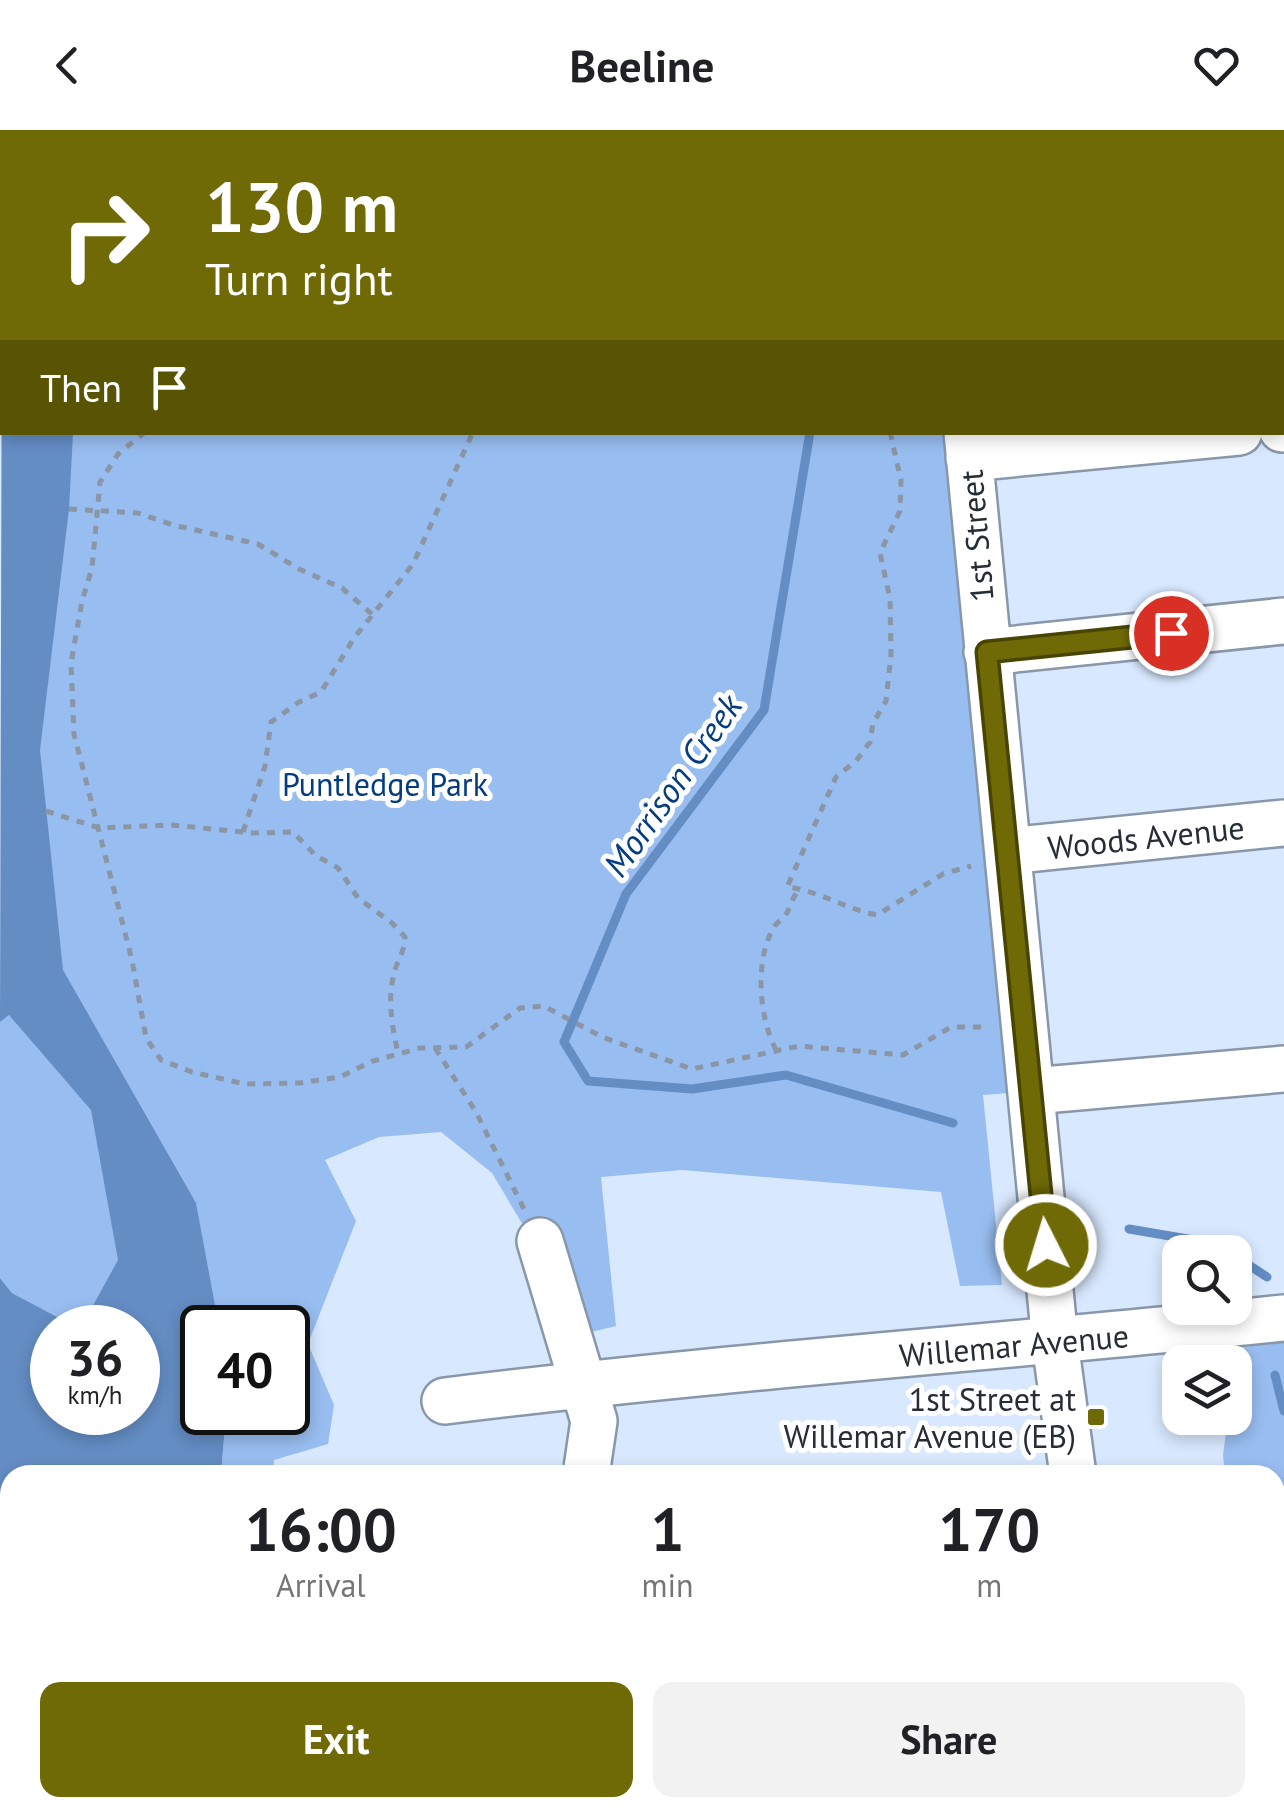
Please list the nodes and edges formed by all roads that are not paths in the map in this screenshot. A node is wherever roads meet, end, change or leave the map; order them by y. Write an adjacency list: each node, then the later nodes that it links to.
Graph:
1 (1176, 435): 2 (street)
2 (968, 445): 4 (street, 1st Street)
3 (1284, 621): 4 (street)
4 (987, 652): 6 (street, 1st Street)
5 (1284, 823): 6 (street, Woods Avenue)
6 (1008, 857): 8 (street, 1st Street)
7 (1284, 1069): 8 (street)
8 (1032, 1091): 11 (street, 1st Street)
9 (540, 1241): 12 (street)
10 (1284, 1318): 11 (street, Willemar Avenue)
11 (1055, 1342): 12 (street, Willemar Avenue); 15 (street, 1st Street)
12 (581, 1384): 13 (street, Willemar Avenue); 14 (street)
13 (445, 1401)
14 (587, 1465)
15 (1071, 1465)

